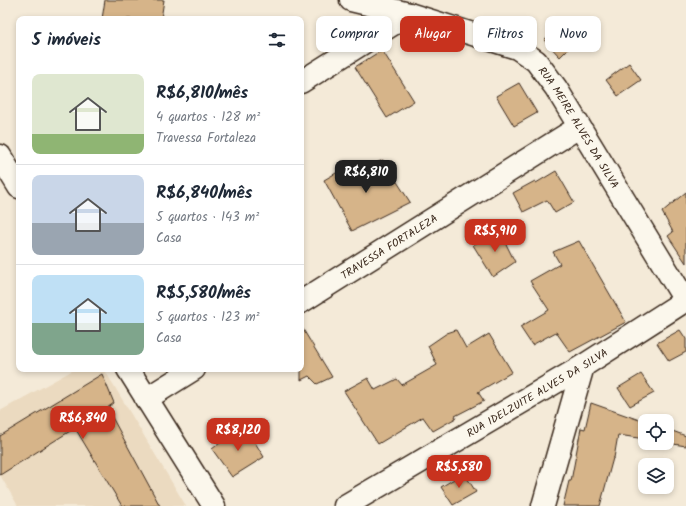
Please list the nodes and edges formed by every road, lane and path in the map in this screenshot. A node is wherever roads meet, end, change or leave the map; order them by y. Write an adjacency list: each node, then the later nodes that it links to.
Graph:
1 (351, 0): 2 (street, RUA MEIRE ALVES DA SILVA)
2 (409, 14): 3 (street); 4 (street, RUA MEIRE ALVES DA SILVA)
3 (304, 80)
4 (580, 127): 7 (street, TRAVESSA FORTALEZA); 8 (street, RUA MEIRE ALVES DA SILVA)
5 (0, 156): 6 (street)
6 (10, 182)
7 (304, 300)
8 (686, 300): 9 (street, RUA IDELZUITE ALVES DA SILVA)
9 (583, 366): 14 (street, RUA IDELZUITE ALVES DA SILVA); 15 (street)
10 (130, 372): 12 (street)
11 (189, 372): 12 (street)
12 (146, 399): 13 (street)
13 (214, 506)
14 (345, 506)
15 (543, 506)

